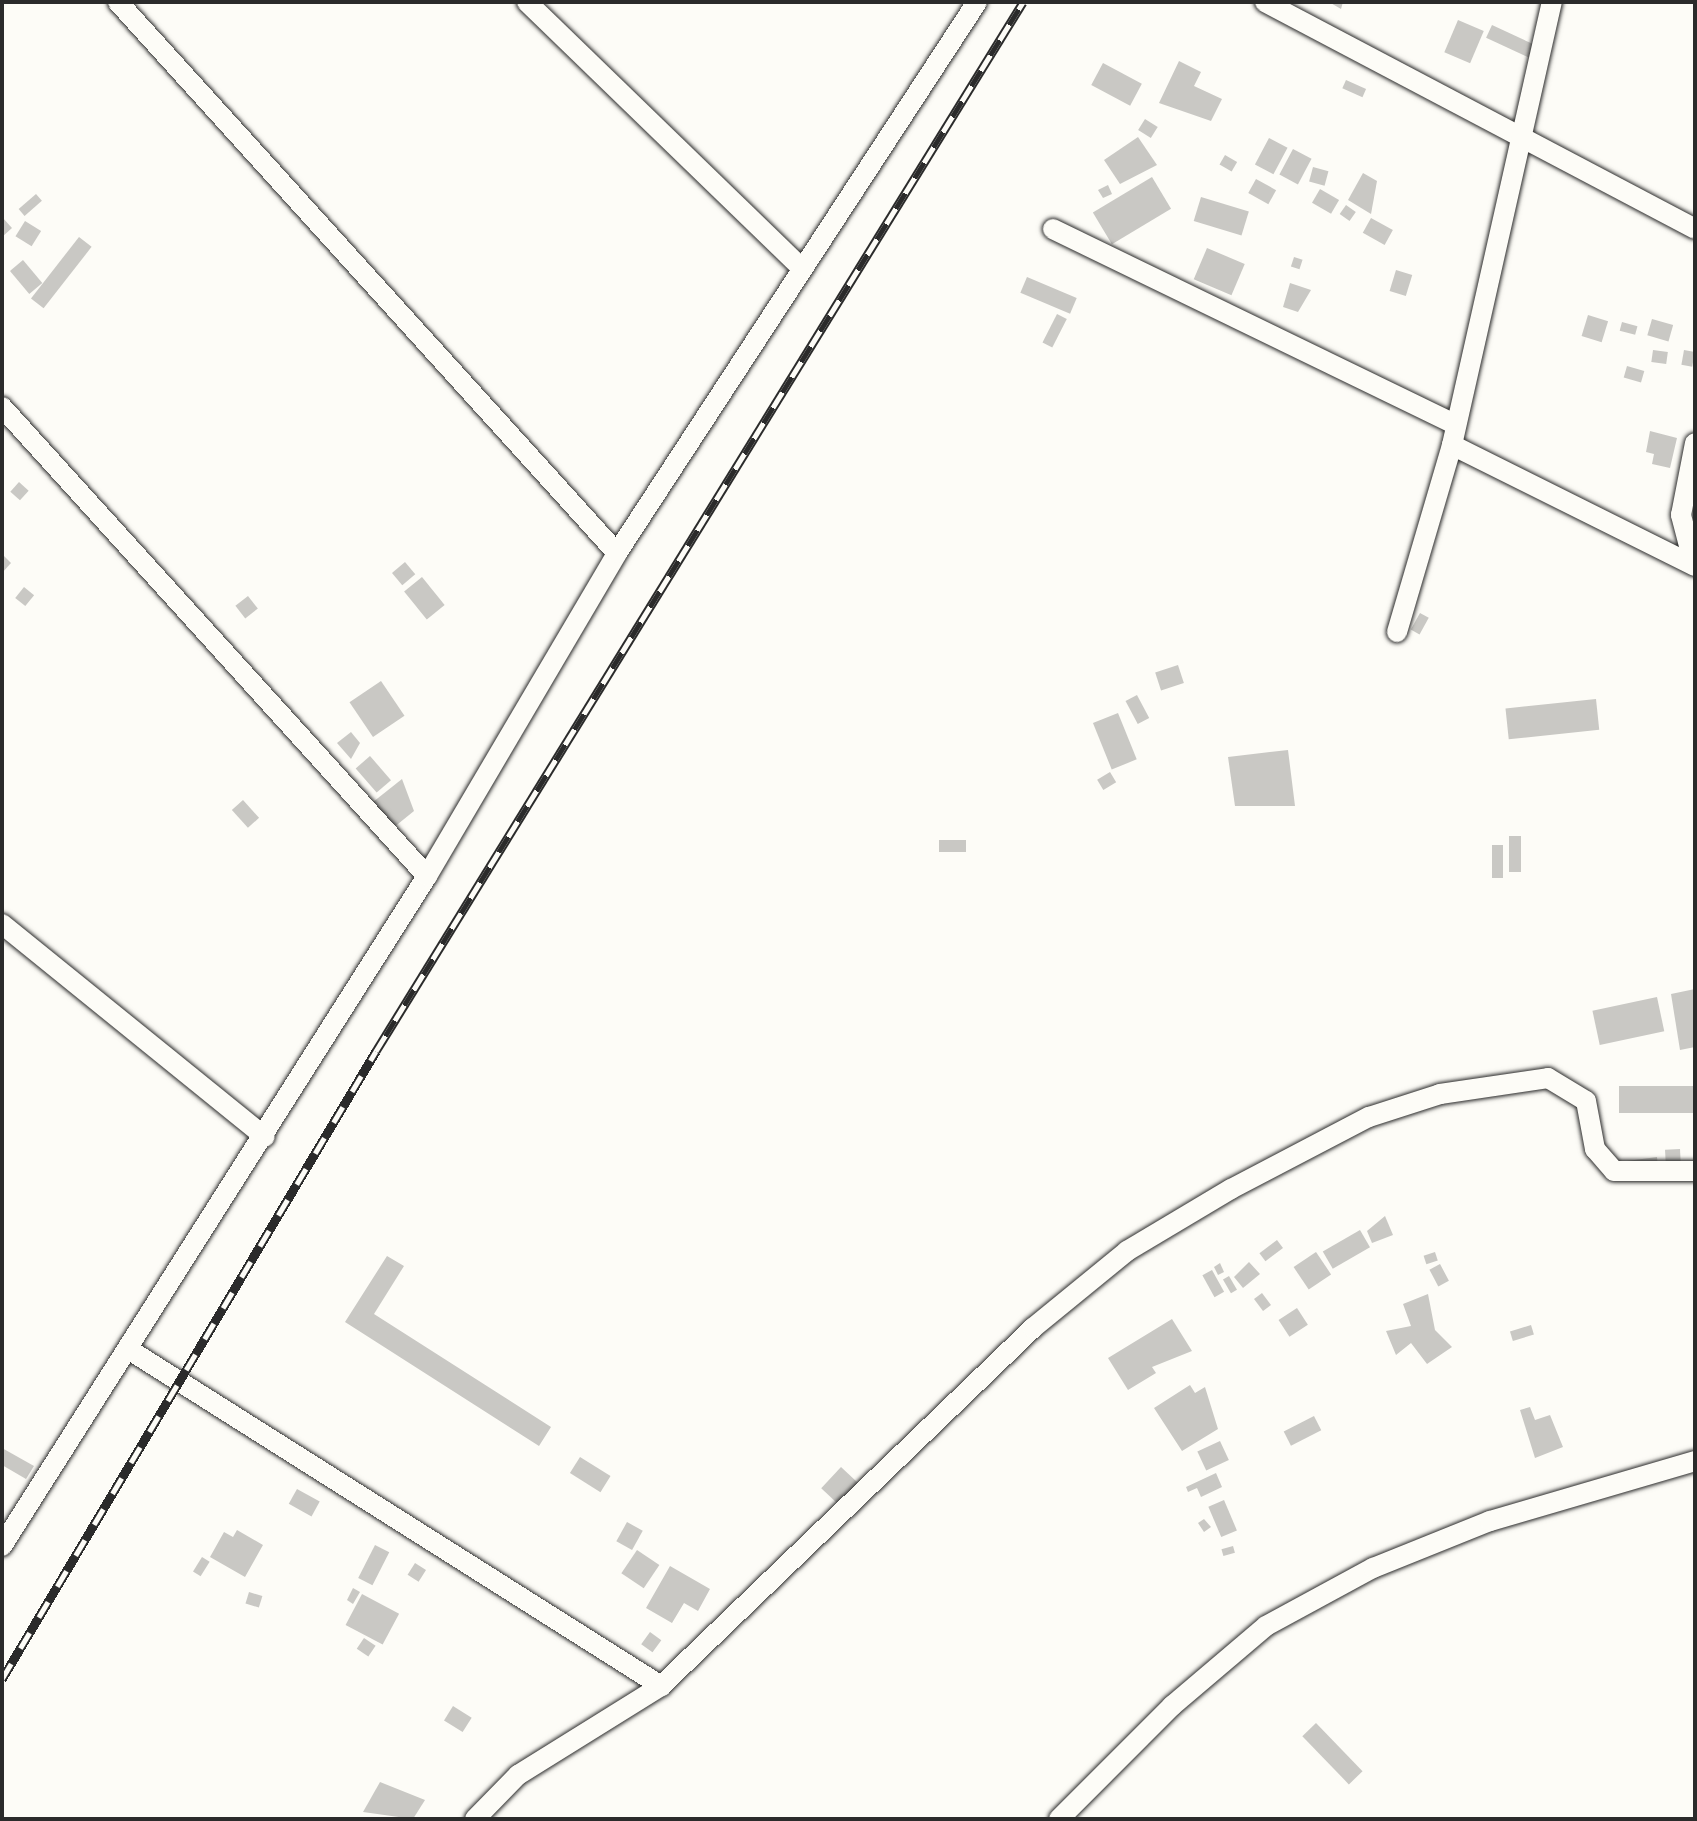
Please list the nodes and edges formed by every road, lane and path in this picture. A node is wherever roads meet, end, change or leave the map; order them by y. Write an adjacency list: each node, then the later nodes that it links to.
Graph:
1 (118, 2): 13 (street)
2 (527, 2): 9 (street)
3 (977, 2): 9 (street)
4 (1265, 2): 6 (street)
5 (1552, 2): 6 (street)
6 (1519, 140): 8 (street); 11 (street)
7 (1053, 229): 11 (street)
8 (1695, 229)
9 (800, 267): 13 (street)
10 (2, 407): 16 (street)
11 (1453, 435): 14 (street); 15 (street)
12 (1695, 443): 14 (street)
13 (617, 553): 16 (street)
14 (1694, 565)
15 (1397, 632)
16 (427, 876): 18 (street)
17 (2, 924): 18 (street)
18 (265, 1137): 20 (street)
19 (1695, 1171): 23 (street)
20 (128, 1349): 22 (street); 23 (street)
21 (1695, 1461): 25 (street)
22 (2, 1546)
23 (661, 1686): 24 (street)
24 (475, 1819)
25 (1059, 1819)

